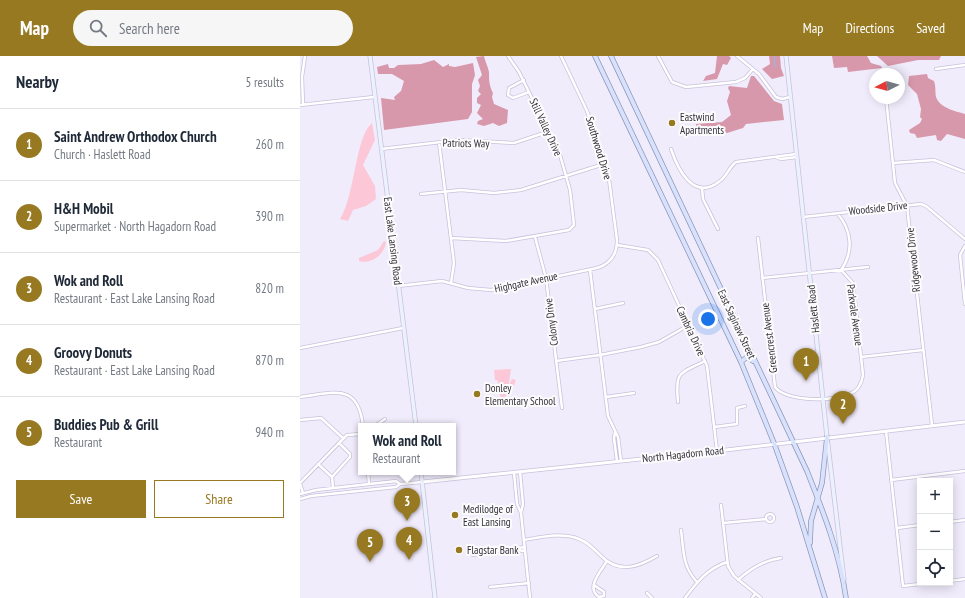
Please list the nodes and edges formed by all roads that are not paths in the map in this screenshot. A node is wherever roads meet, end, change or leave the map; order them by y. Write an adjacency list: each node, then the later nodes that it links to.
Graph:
1 (305, 56): 17 (street)
2 (370, 56): 15 (main road, East Lake Lansing Road)
3 (508, 56): 13 (street, Still Valley Drive)
4 (561, 56): 25 (street, Southwood Drive)
5 (594, 56): 60 (main road, East Saginaw Street)
6 (611, 56): 61 (main road, East Saginaw Street)
7 (658, 56): 11 (street)
8 (737, 56): 11 (street)
9 (786, 56): 16 (main road, Haslett Road)
10 (965, 65): 12 (street)
11 (753, 69): 16 (street)
12 (936, 69)
13 (524, 80): 14 (street, Still Valley Drive); 14 (street)
14 (529, 92): 19 (street, Still Valley Drive)
15 (374, 97): 17 (street); 21 (main road, East Lake Lansing Road)
16 (790, 97): 23 (main road, Haslett Road)
17 (302, 104)
18 (887, 104): 24 (street, Ridgewood Drive)
19 (550, 131): 20 (street, Patriots Way); 27 (street, Still Valley Drive)
20 (439, 142): 21 (street, Patriots Way); 29 (street)
21 (381, 149): 48 (main road, East Lake Lansing Road)
22 (671, 149): 28 (street)
23 (797, 156): 28 (street); 33 (main road, Haslett Road)
24 (893, 163): 26 (street); 31 (street, Ridgewood Drive)
25 (604, 164): 27 (street); 39 (street, Southwood Drive)
26 (965, 172)
27 (567, 176): 29 (street); 35 (street, Still Valley Drive)
28 (702, 188): 34 (street)
29 (445, 191): 30 (street); 36 (street)
30 (421, 194)
31 (907, 206): 32 (street, Woodside Drive); 38 (street, Woodside Drive); 55 (street, Ridgewood Drive)
32 (837, 213): 33 (street, Woodside Drive); 43 (street, Parkvale Avenue)
33 (803, 217): 44 (main road, Haslett Road)
34 (718, 229)
35 (535, 237): 36 (street); 45 (street, Colony Drive)
36 (451, 238): 47 (street)
37 (758, 238): 46 (street, Greencrest Avenue)
38 (965, 239)
39 (617, 246): 42 (street, Highgate Avenue); 52 (street, Cambria Drive)
40 (965, 246): 50 (street)
41 (868, 267): 43 (street)
42 (590, 270): 45 (street, Highgate Avenue); 51 (street)
43 (841, 270): 44 (street); 57 (street, Parkvale Avenue)
44 (809, 273): 46 (street); 65 (main road, Haslett Road)
45 (546, 278): 47 (street, Highgate Avenue); 58 (street, Colony Drive)
46 (762, 278): 65 (street, Greencrest Avenue)
47 (451, 283): 48 (street, Highgate Avenue)
48 (398, 286): 53 (main road, East Lake Lansing Road)
49 (623, 303): 51 (street)
50 (965, 304)
51 (594, 309): 56 (street)
52 (688, 325): 56 (street); 59 (street, Cambria Drive)
53 (403, 328): 54 (street); 74 (main road, East Lake Lansing Road)
54 (300, 348)
55 (923, 350): 57 (street); 75 (street, Ridgewood Drive)
56 (600, 355): 58 (street); 63 (street)
57 (862, 357): 65 (street, Parkvale Avenue)
58 (556, 360): 68 (street, Colony Drive)
59 (705, 361): 66 (street); 76 (street, Cambria Drive)
60 (741, 362): 61 (main road); 84 (main road, East Saginaw Street)
61 (755, 362): 82 (main road, East Saginaw Street)
62 (634, 393): 63 (street)
63 (606, 396): 77 (street)
64 (300, 397): 72 (street)
65 (823, 398): 80 (main road, Haslett Road)
66 (678, 402)
67 (745, 406): 76 (street)
68 (562, 408)
69 (385, 419): 73 (street)
70 (300, 420): 81 (street)
71 (965, 422): 75 (street, North Hagadorn Road)
72 (362, 423)
73 (379, 423)
74 (416, 423)
75 (932, 425): 78 (street, North Hagadorn Road)
76 (714, 427): 85 (street, Cambria Drive)
77 (615, 431): 86 (street); 87 (street)
78 (886, 431): 80 (street, North Hagadorn Road); 95 (street)
79 (358, 434): 81 (street)
80 (827, 437): 82 (street, North Hagadorn Road); 102 (main road); 127 (main road, Haslett Road)
81 (343, 438): 83 (street)
82 (792, 441): 84 (street, North Hagadorn Road); 102 (main road, East Saginaw Street)
83 (339, 443): 88 (street); 94 (street)
84 (774, 443): 85 (street, North Hagadorn Road); 115 (main road, East Saginaw Street)
85 (717, 450): 87 (street, North Hagadorn Road)
86 (617, 461): 87 (street, North Hagadorn Road); 90 (street, North Hagadorn Road)
87 (621, 461)
88 (318, 464): 94 (street); 97 (street)
89 (965, 471): 95 (street)
90 (520, 472): 91 (street, North Hagadorn Road); 105 (street)
91 (514, 473): 96 (street, North Hagadorn Road); 105 (street)
92 (368, 475): 98 (street)
93 (421, 475): 96 (main road)
94 (332, 477): 100 (street)
95 (891, 480): 111 (street)
96 (422, 482): 99 (street, North Hagadorn Road); 132 (main road)
97 (300, 484): 101 (street)
98 (369, 484): 99 (street, North Hagadorn Road); 100 (street, North Hagadorn Road)
99 (400, 484): 103 (street, North Hagadorn Road)
100 (333, 488): 101 (street, North Hagadorn Road)
101 (301, 494)
102 (818, 498): 115 (main road); 127 (main road, East Saginaw Street)
103 (300, 499)
104 (721, 505): 109 (street)
105 (521, 513): 113 (street)
106 (766, 519): 109 (street)
107 (965, 520): 108 (street)
108 (953, 522)
109 (723, 524): 120 (street)
110 (917, 525): 111 (street)
111 (896, 528): 128 (street)
112 (681, 530): 124 (street)
113 (524, 540): 114 (street); 119 (street)
114 (525, 549): 116 (street); 125 (street)
115 (812, 553): 138 (main road, East Saginaw Street)
116 (473, 555)
117 (657, 556): 119 (street)
118 (781, 558): 122 (street)
119 (607, 561): 126 (street)
120 (727, 562): 122 (street); 124 (street)
121 (965, 579): 123 (street)
122 (738, 580): 131 (street)
123 (953, 580)
124 (697, 582): 135 (street)
125 (529, 583): 129 (street); 133 (street)
126 (594, 584): 126 (street)
127 (843, 584): 139 (main road, East Saginaw Street)
128 (917, 584)
129 (490, 587)
130 (647, 593): 134 (street)
131 (755, 594): 136 (street); 137 (street)
132 (435, 598)
133 (530, 598)
134 (652, 598)
135 (685, 598)
136 (752, 598)
137 (761, 598)
138 (825, 598)
139 (846, 598)

